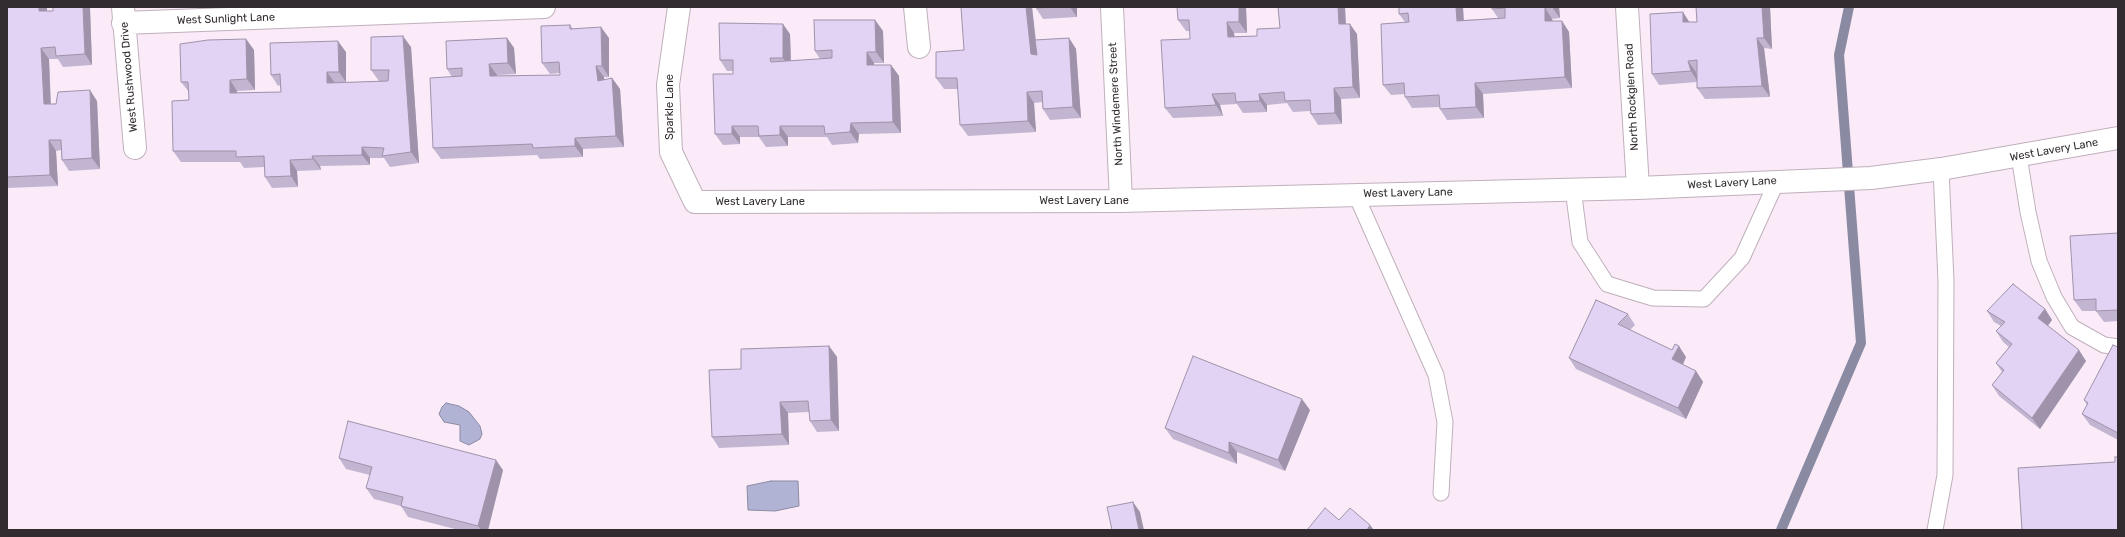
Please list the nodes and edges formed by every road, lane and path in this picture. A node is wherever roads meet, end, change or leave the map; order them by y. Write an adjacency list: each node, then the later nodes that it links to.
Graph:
1 (544, 7): 6 (street, West Sunlight Lane)
2 (679, 7): 17 (street, Sparkle Lane)
3 (915, 7): 7 (street)
4 (1112, 7): 16 (street, North Windemere Street)
5 (1627, 7): 13 (street, North Rockglen Road)
6 (123, 15): 9 (street, West Rushwood Drive)
7 (919, 47)
8 (2118, 138): 10 (street, West Lavery Lane)
9 (135, 148)
10 (2019, 156): 11 (street, West Lavery Lane); 18 (lane)
11 (1941, 169): 12 (street, West Lavery Lane); 20 (lane)
12 (1777, 181): 13 (street, West Lavery Lane); 14 (lane)
13 (1638, 188): 14 (street, West Lavery Lane)
14 (1574, 189): 15 (street, West Lavery Lane)
15 (1356, 195): 16 (street, West Lavery Lane); 19 (lane)
16 (1121, 201): 17 (street, West Lavery Lane)
17 (695, 202)
18 (2118, 346)
19 (1441, 493)
20 (1935, 530)

